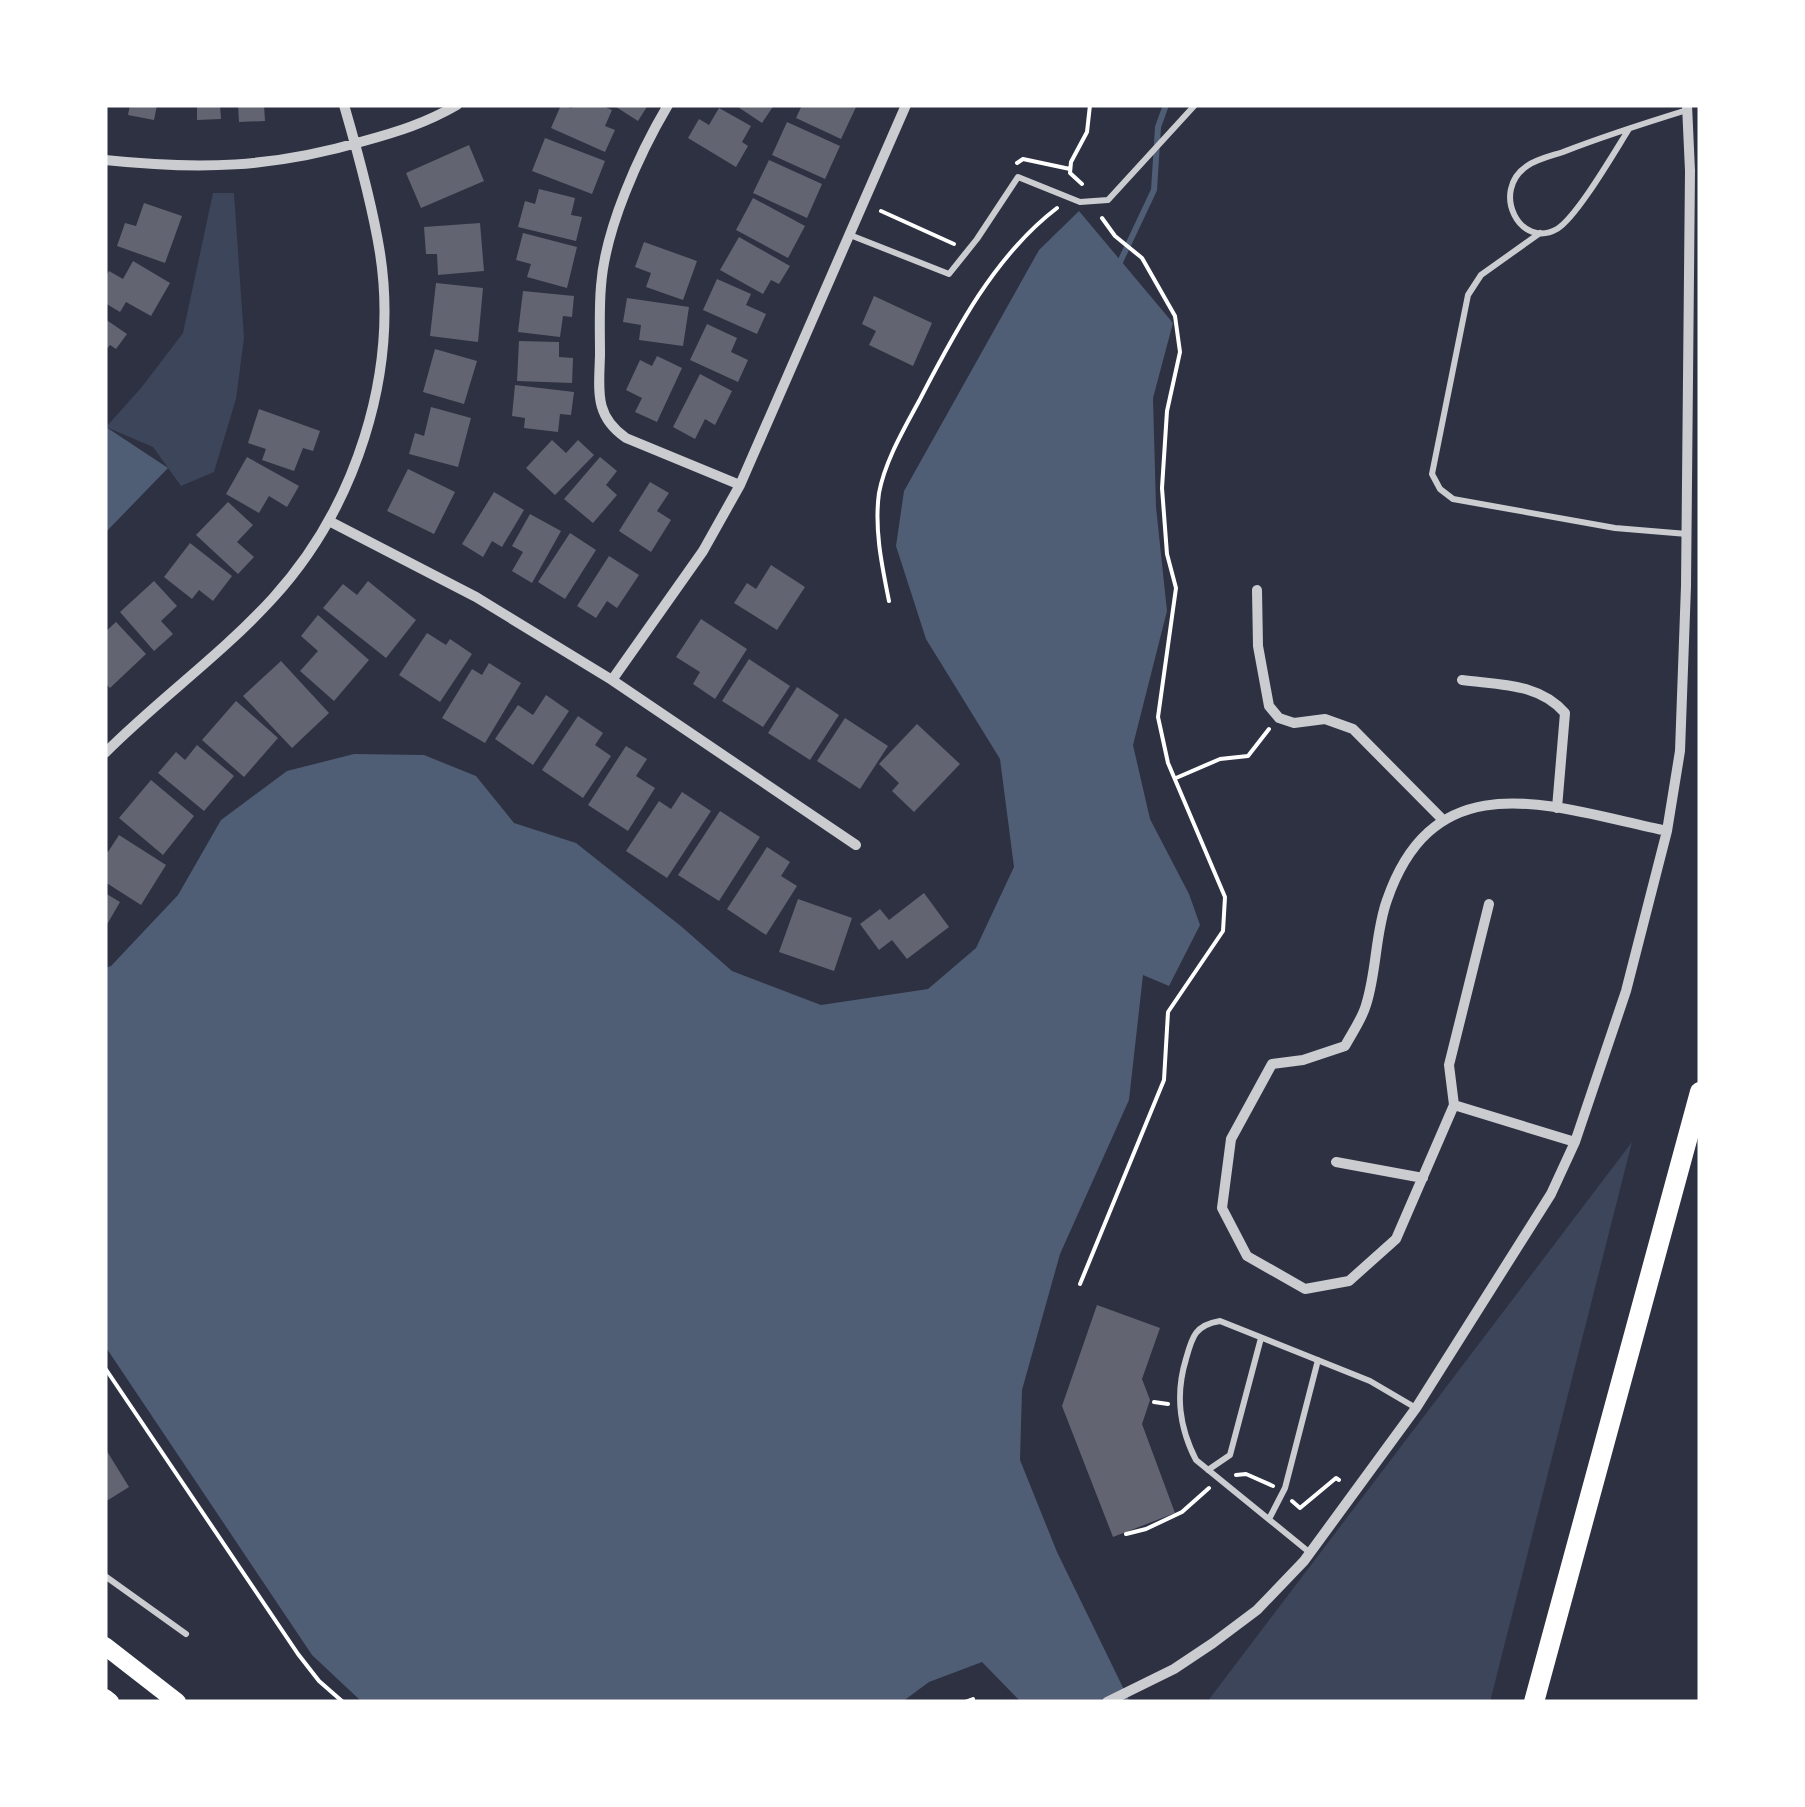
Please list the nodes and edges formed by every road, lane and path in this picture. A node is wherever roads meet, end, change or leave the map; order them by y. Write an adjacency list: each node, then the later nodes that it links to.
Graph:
1 (344, 105): 9 (street)
2 (456, 105): 9 (street)
3 (668, 105): 20 (street)
4 (906, 105): 18 (street)
5 (1090, 105): 12 (path)
6 (1194, 105): 18 (lane)
7 (1687, 107): 8 (lane); 22 (street)
8 (1628, 128): 17 (lane); 17 (lane)
9 (355, 144): 10 (street); 21 (street)
10 (105, 160)
11 (1015, 164): 12 (path)
12 (1070, 169): 13 (path)
13 (1082, 184)
14 (1057, 208): 24 (path)
15 (880, 212): 19 (path)
16 (1102, 218): 29 (path)
17 (1540, 233): 22 (lane)
18 (850, 235): 20 (street)
19 (962, 247)
20 (740, 485): 25 (street)
21 (330, 521): 25 (street); 28 (street)
22 (1687, 534): 32 (street)
23 (1257, 590): 27 (street)
24 (889, 600)
25 (612, 680): 33 (street)
26 (1462, 680): 30 (street)
27 (1279, 718): 29 (path); 31 (street)
28 (105, 753)
29 (1174, 778): 40 (path)
30 (1556, 808): 31 (street); 32 (street)
31 (1443, 820): 39 (street)
32 (1666, 831): 37 (street)
33 (856, 846)
34 (1489, 904): 36 (street)
35 (1700, 1092): 62 (main road)
36 (1454, 1105): 37 (street); 39 (street)
37 (1575, 1142): 45 (street)
38 (1336, 1162): 39 (street)
39 (1423, 1178)
40 (1080, 1284)
41 (1261, 1338): 42 (lane); 46 (lane); 47 (lane)
42 (1318, 1360): 45 (lane); 50 (lane)
43 (105, 1368): 59 (path)
44 (1154, 1402): 46 (path)
45 (1416, 1408): 53 (street)
46 (1182, 1420): 47 (lane)
47 (1208, 1470): 48 (lane)
48 (1222, 1480): 50 (path); 51 (lane); 52 (path)
49 (1339, 1480): 50 (path)
50 (1282, 1493): 51 (lane)
51 (1269, 1519): 53 (lane)
52 (1126, 1534)
53 (1310, 1553): 61 (street)
54 (105, 1576): 55 (lane)
55 (186, 1634)
56 (105, 1646): 58 (main road)
57 (973, 1699): 60 (path)
58 (177, 1702)
59 (343, 1702)
60 (966, 1702)
61 (1107, 1702)
62 (1534, 1702)

